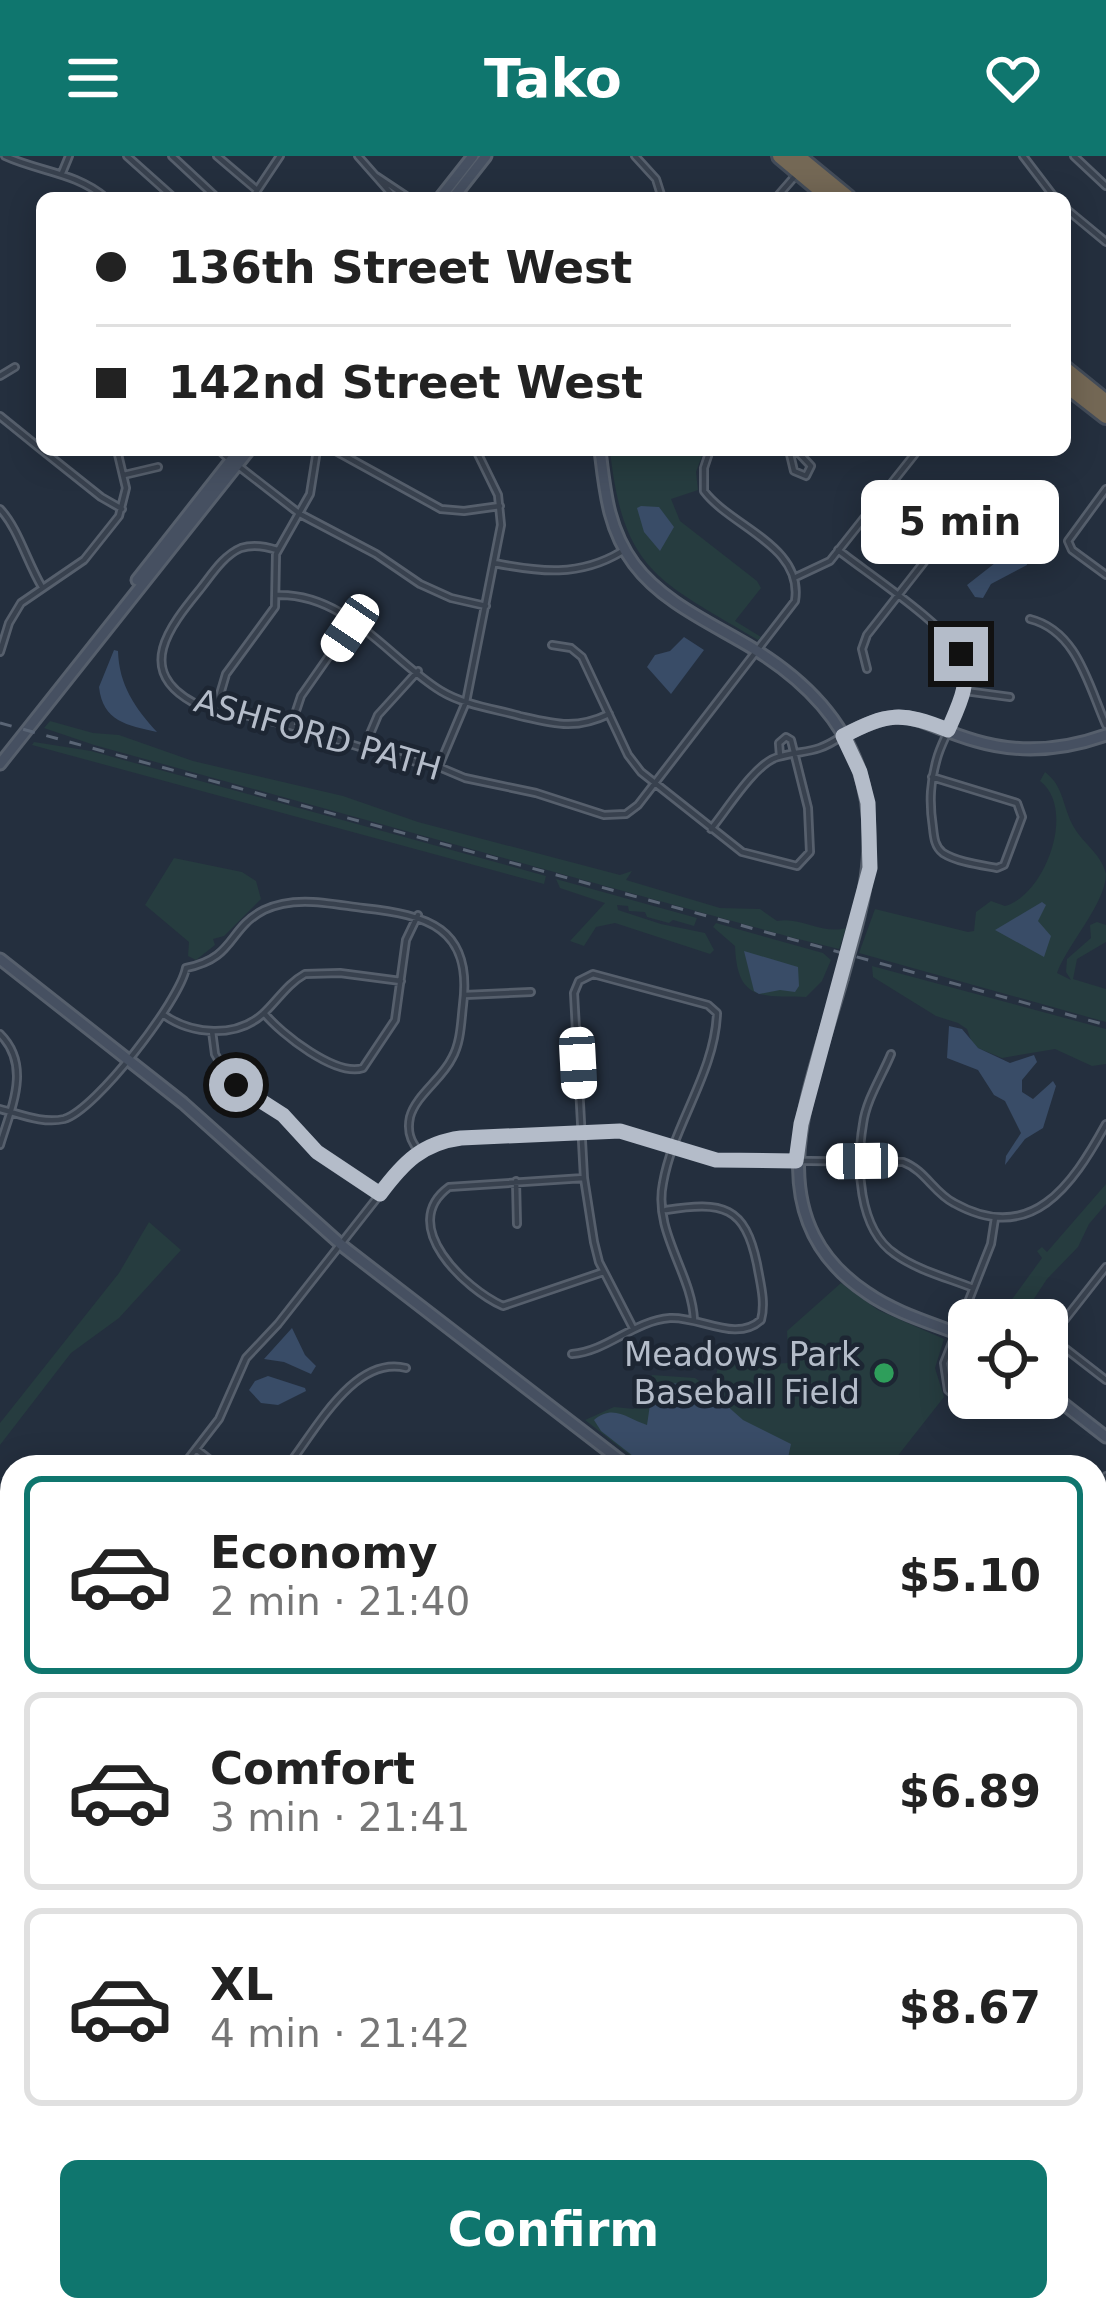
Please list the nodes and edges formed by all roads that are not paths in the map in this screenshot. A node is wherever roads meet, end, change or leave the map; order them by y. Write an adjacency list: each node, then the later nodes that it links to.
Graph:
1 (4, 156): 16 (street)
2 (69, 156): 16 (street)
3 (127, 156): 21 (street)
4 (172, 156): 22 (street)
5 (217, 156): 19 (street)
6 (268, 156): 14 (street)
7 (358, 156): 17 (street)
8 (473, 156): 25 (street)
9 (486, 156): 26 (street)
10 (635, 156): 27 (street)
11 (780, 156): 15 (highway)
12 (1023, 156): 31 (street)
13 (1074, 156): 18 (street)
14 (278, 158): 19 (street)
15 (800, 165): 28 (street); 29 (highway); 30 (highway)
16 (62, 172): 20 (street)
17 (376, 176): 23 (street); 24 (street)
18 (1106, 186)
19 (257, 190)
20 (98, 192)
21 (167, 192)
22 (211, 192)
23 (387, 192)
24 (401, 192)
25 (445, 192)
26 (458, 192)
27 (660, 192)
28 (780, 192)
29 (823, 192)
30 (835, 192)
31 (1050, 192)
32 (1071, 213): 34 (street)
33 (1106, 224): 34 (street)
34 (1097, 236): 35 (street)
35 (1106, 242)
36 (15, 367): 38 (street)
37 (1071, 374): 40 (highway)
38 (0, 376)
39 (1071, 389): 42 (highway)
40 (1106, 402)
41 (0, 416): 43 (street)
42 (1106, 416)
43 (36, 445)
44 (50, 456): 61 (street)
45 (119, 456): 57 (street)
46 (226, 456): 55 (street)
47 (237, 456): 55 (street)
48 (242, 456): 55 (street)
49 (316, 456): 62 (street)
50 (345, 456): 59 (street)
51 (479, 456): 59 (street)
52 (602, 456): 67 (street)
53 (708, 456): 71 (street)
54 (913, 456): 68 (street)
55 (234, 463): 62 (street); 94 (street); 97 (street)
56 (158, 467): 57 (street)
57 (124, 475): 61 (street)
58 (1106, 489): 70 (street)
59 (500, 506): 69 (street)
60 (0, 509): 63 (street)
61 (122, 509): 72 (street)
62 (300, 514): 66 (street); 75 (street)
63 (8, 518): 64 (street); 72 (street)
64 (0, 524)
65 (957, 531): 74 (street)
66 (278, 550): 73 (street); 86 (street, ASHFORD PATH)
67 (624, 550): 69 (street); 79 (street)
68 (838, 550): 71 (street); 74 (street)
69 (494, 563): 75 (street)
70 (1106, 574)
71 (795, 577): 79 (street)
72 (42, 587): 80 (street)
73 (278, 595): 77 (street); 86 (street)
74 (897, 596): 81 (street); 83 (street)
75 (486, 606): 85 (street)
76 (1030, 619): 88 (street)
77 (353, 622): 82 (street); 89 (street)
78 (553, 645): 87 (street)
79 (758, 651): 92 (street); 100 (street)
80 (0, 652)
81 (867, 669)
82 (418, 671): 85 (street); 93 (street)
83 (965, 691): 84 (street); 90 (street)
84 (1010, 698)
85 (466, 702): 87 (street); 98 (street)
86 (216, 708): 89 (street, ASHFORD PATH)
87 (609, 714): 100 (street)
88 (1106, 725)
89 (291, 726): 93 (street, ASHFORD PATH)
90 (948, 730): 91 (street); 92 (street); 99 (street)
91 (1106, 735)
92 (843, 736): 96 (street); 120 (street, bridge)
93 (364, 748): 98 (street, ASHFORD PATH)
94 (0, 754)
95 (780, 756): 96 (street); 96 (street); 101 (street)
96 (792, 756): 101 (street)
97 (0, 764)
98 (439, 767): 100 (street, ASHFORD PATH)
99 (932, 778): 99 (street)
100 (655, 783): 101 (street)
101 (711, 829)
102 (418, 915): 104 (street); 106 (street); 108 (street)
103 (0, 958): 112 (street)
104 (401, 981): 107 (street); 107 (street)
105 (531, 992): 106 (street)
106 (464, 995): 119 (street)
107 (264, 1012): 109 (street)
108 (164, 1015): 109 (street); 112 (street)
109 (212, 1031): 124 (street)
110 (0, 1034): 114 (street)
111 (891, 1054): 121 (street)
112 (127, 1057): 114 (street); 128 (street)
113 (0, 1109): 114 (street)
114 (10, 1111): 117 (street)
115 (1106, 1124): 126 (street)
116 (581, 1132): 118 (street); 118 (street); 119 (street); 122 (street)
117 (0, 1145)
118 (675, 1148): 120 (street); 125 (street)
119 (419, 1151): 124 (street)
120 (796, 1161): 121 (street); 135 (street)
121 (862, 1161): 126 (street); 131 (street)
122 (584, 1178): 123 (street); 130 (street)
123 (516, 1181): 127 (street); 130 (street)
124 (380, 1194): 128 (street)
125 (664, 1210): 133 (street); 133 (street)
126 (995, 1218): 131 (street)
127 (517, 1224)
128 (340, 1244): 143 (street); 147 (street)
129 (1106, 1267): 139 (street)
130 (603, 1272): 134 (street)
131 (973, 1288): 132 (street)
132 (969, 1299)
133 (694, 1320): 134 (street)
134 (633, 1328): 136 (street)
135 (948, 1329)
136 (572, 1354)
137 (948, 1356): 140 (street)
138 (406, 1368): 146 (street)
139 (1106, 1380)
140 (948, 1387)
141 (1068, 1407): 142 (street)
142 (1106, 1437)
143 (196, 1449): 144 (street); 145 (street)
144 (191, 1455)
145 (204, 1455)
146 (296, 1455)
147 (613, 1455)

